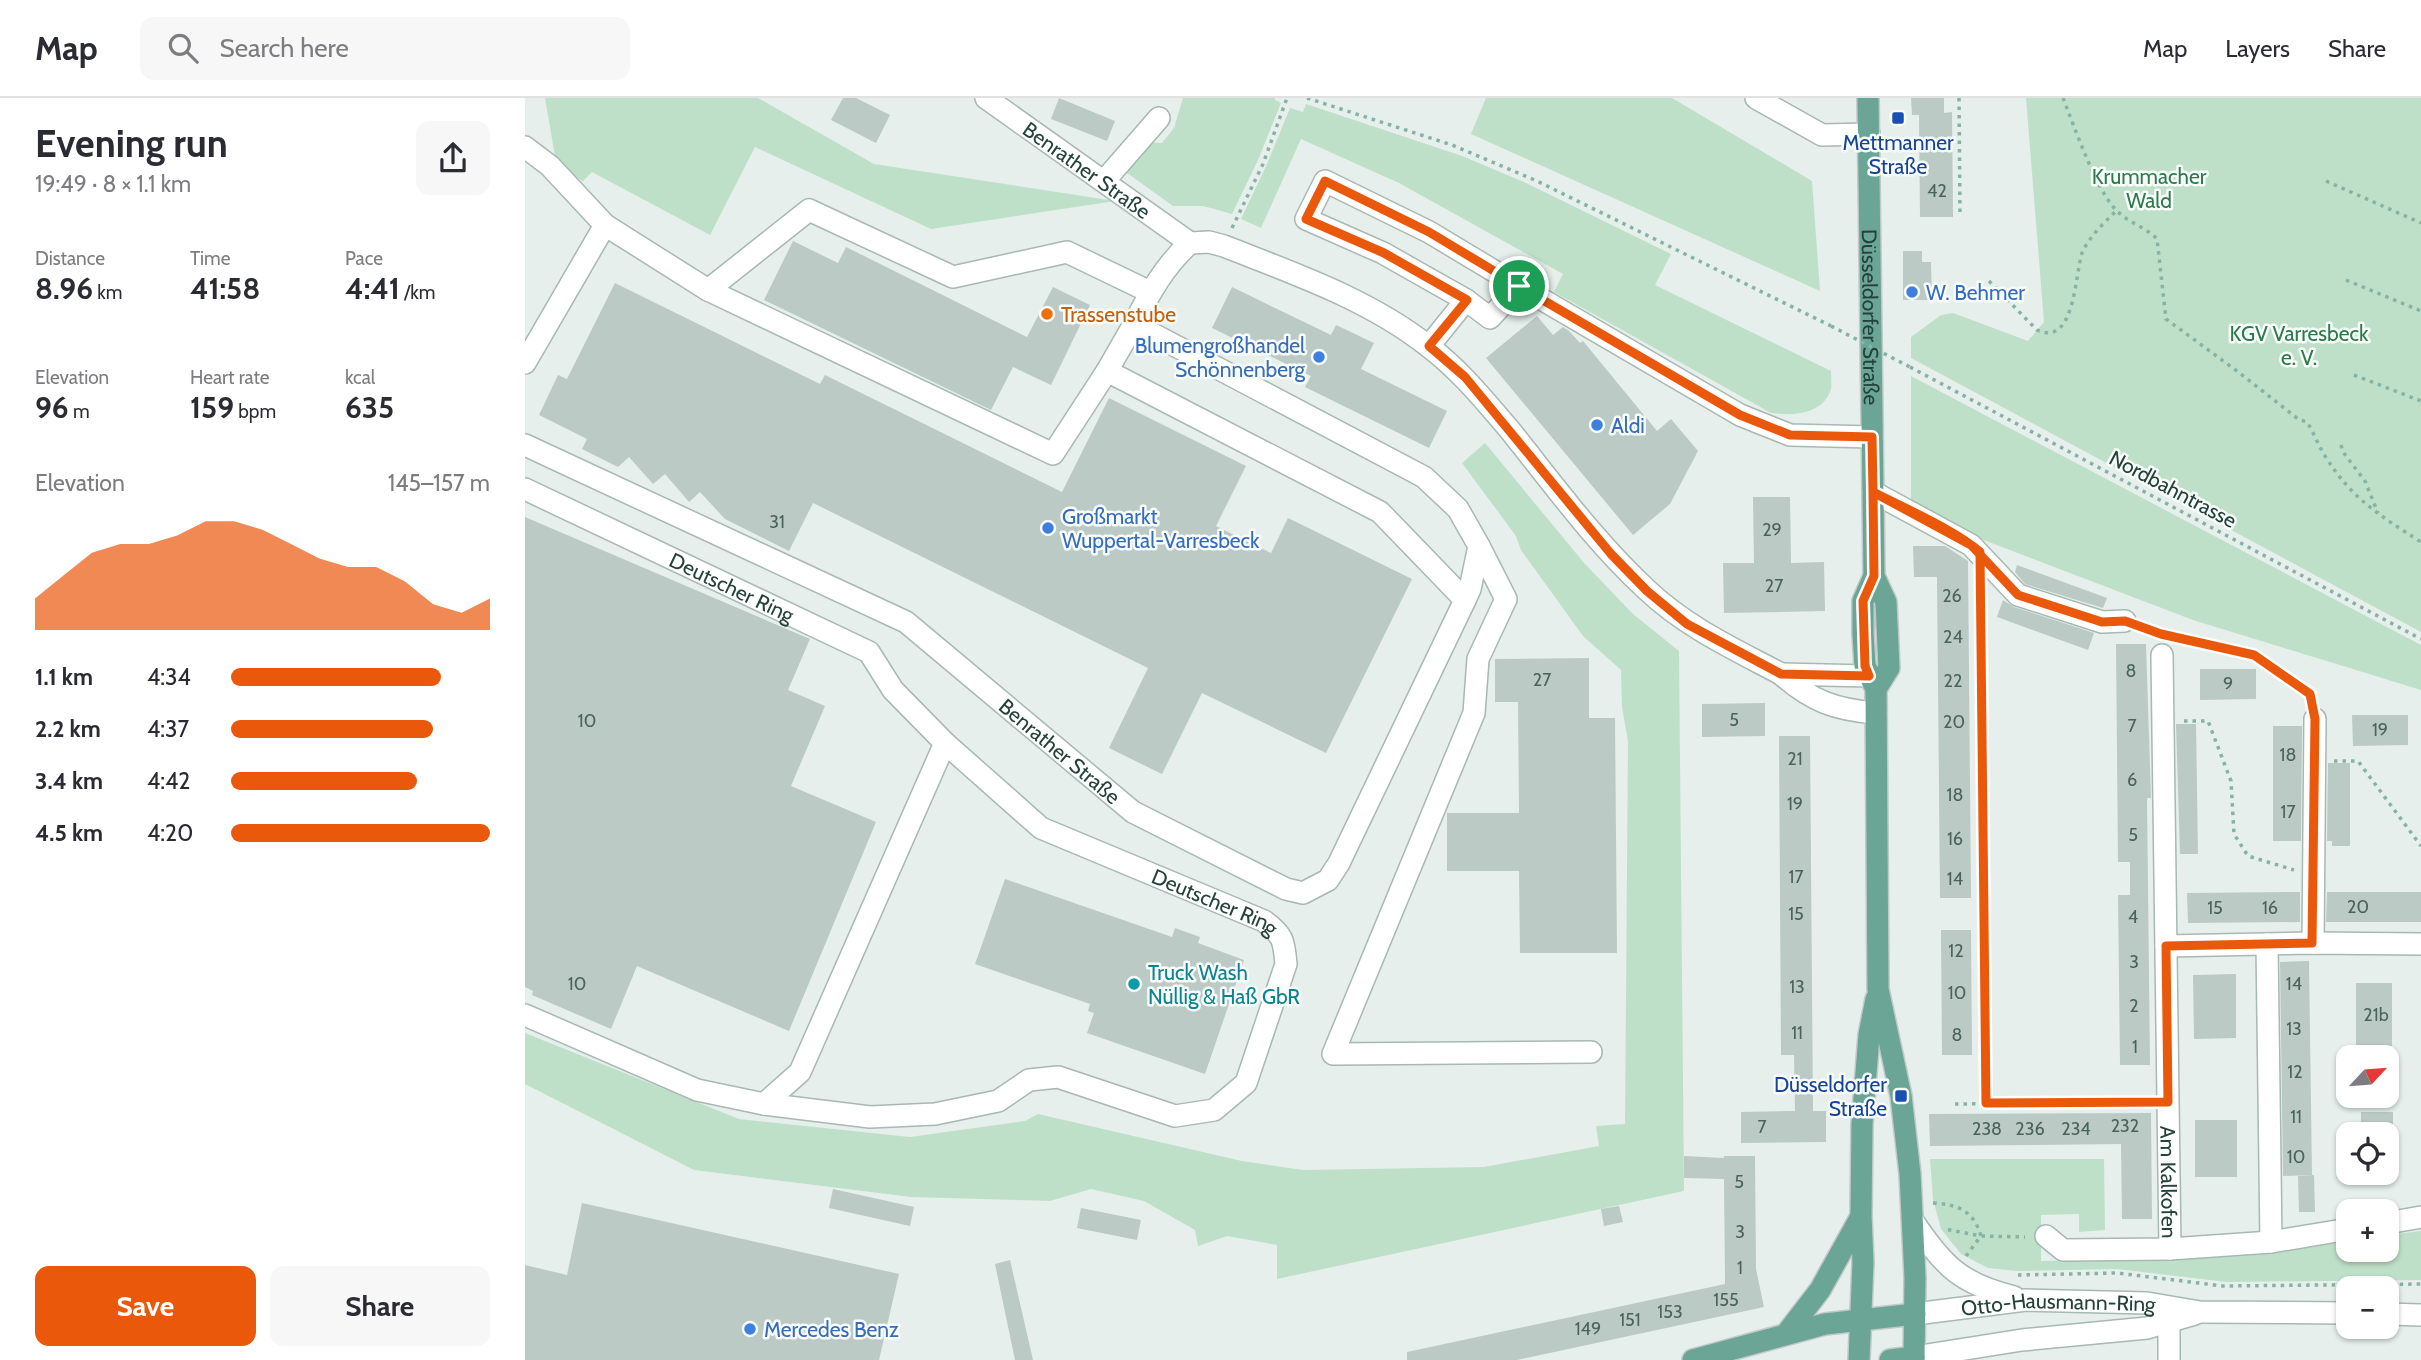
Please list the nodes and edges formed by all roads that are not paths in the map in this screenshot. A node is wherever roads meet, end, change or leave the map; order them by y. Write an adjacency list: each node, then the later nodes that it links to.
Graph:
1 (986, 98): 7 (street, Benrather Straße)
2 (1756, 98): 5 (street)
3 (1868, 98): 5 (main road, Düsseldorfer Straße)
4 (1159, 118): 7 (street)
5 (1869, 134): 18 (main road, Düsseldorfer Straße)
6 (525, 147): 8 (street)
7 (1105, 180): 9 (street, Benrather Straße)
8 (605, 225): 11 (street); 16 (street)
9 (1190, 243): 12 (street); 15 (street)
10 (1519, 286): 13 (street); 13 (street); 18 (street)
11 (708, 290): 12 (street); 17 (street)
12 (1150, 292): 14 (street)
13 (1467, 300): 15 (street)
14 (1134, 324): 17 (street); 22 (street)
15 (1429, 346): 26 (street)
16 (525, 362)
17 (1107, 371): 23 (street)
18 (1872, 437): 21 (main road, Düsseldorfer Straße)
19 (525, 444): 23 (street, Benrather Straße)
20 (525, 489): 30 (street, Deutscher Ring)
21 (1873, 492): 24 (street); 27 (main road, Düsseldorfer Straße)
22 (1479, 546): 23 (street, Benrather Straße); 37 (street)
23 (1465, 600)
24 (2125, 621)
25 (2162, 655): 34 (street, Am Kalkofen)
26 (1781, 674): 27 (street); 28 (street)
27 (1873, 683): 28 (main road, Düsseldorfer Straße)
28 (1876, 713): 35 (main road, Düsseldorfer Straße)
29 (2315, 719): 31 (street)
30 (945, 743): 38 (street); 38 (street, Deutscher Ring)
31 (2312, 943): 32 (street); 33 (street)
32 (2267, 944): 34 (street); 45 (street)
33 (2421, 944)
34 (2166, 946): 46 (street, Am Kalkofen)
35 (1878, 989): 39 (main road, Düsseldorfer Straße); 41 (main road, Düsseldorfer Straße)
36 (525, 1015): 38 (street, Deutscher Ring)
37 (1591, 1052)
38 (764, 1104)
39 (1861, 1216): 53 (main road, Düsseldorfer Straße); 55 (main road)
40 (2421, 1217): 42 (street)
41 (1913, 1221): 47 (street); 50 (main road, Düsseldorfer Straße)
42 (2399, 1221)
43 (2336, 1231): 45 (street, Am Kalkofen)
44 (2046, 1236): 46 (street, Am Kalkofen)
45 (2271, 1242): 46 (street, Am Kalkofen)
46 (2170, 1249)
47 (2027, 1300): 48 (street, Otto-Hausmann-Ring); 50 (street, Otto-Hausmann-Ring)
48 (2200, 1312): 49 (street, Otto-Hausmann-Ring); 54 (street, Otto-Hausmann-Ring)
49 (2336, 1313)
50 (1915, 1314): 53 (main road); 57 (main road, Düsseldorfer Straße)
51 (2399, 1314): 52 (street)
52 (2421, 1315)
53 (1860, 1320): 55 (main road); 59 (main road, Düsseldorfer Straße)
54 (2169, 1321): 56 (street, Otto-Hausmann-Ring); 62 (street)
55 (1786, 1334): 58 (main road)
56 (2022, 1340): 57 (street, Otto-Hausmann-Ring); 61 (street)
57 (1914, 1358): 60 (main road)
58 (1693, 1360)
59 (1859, 1360)
60 (1890, 1360)
61 (1980, 1360)
62 (2169, 1360)

